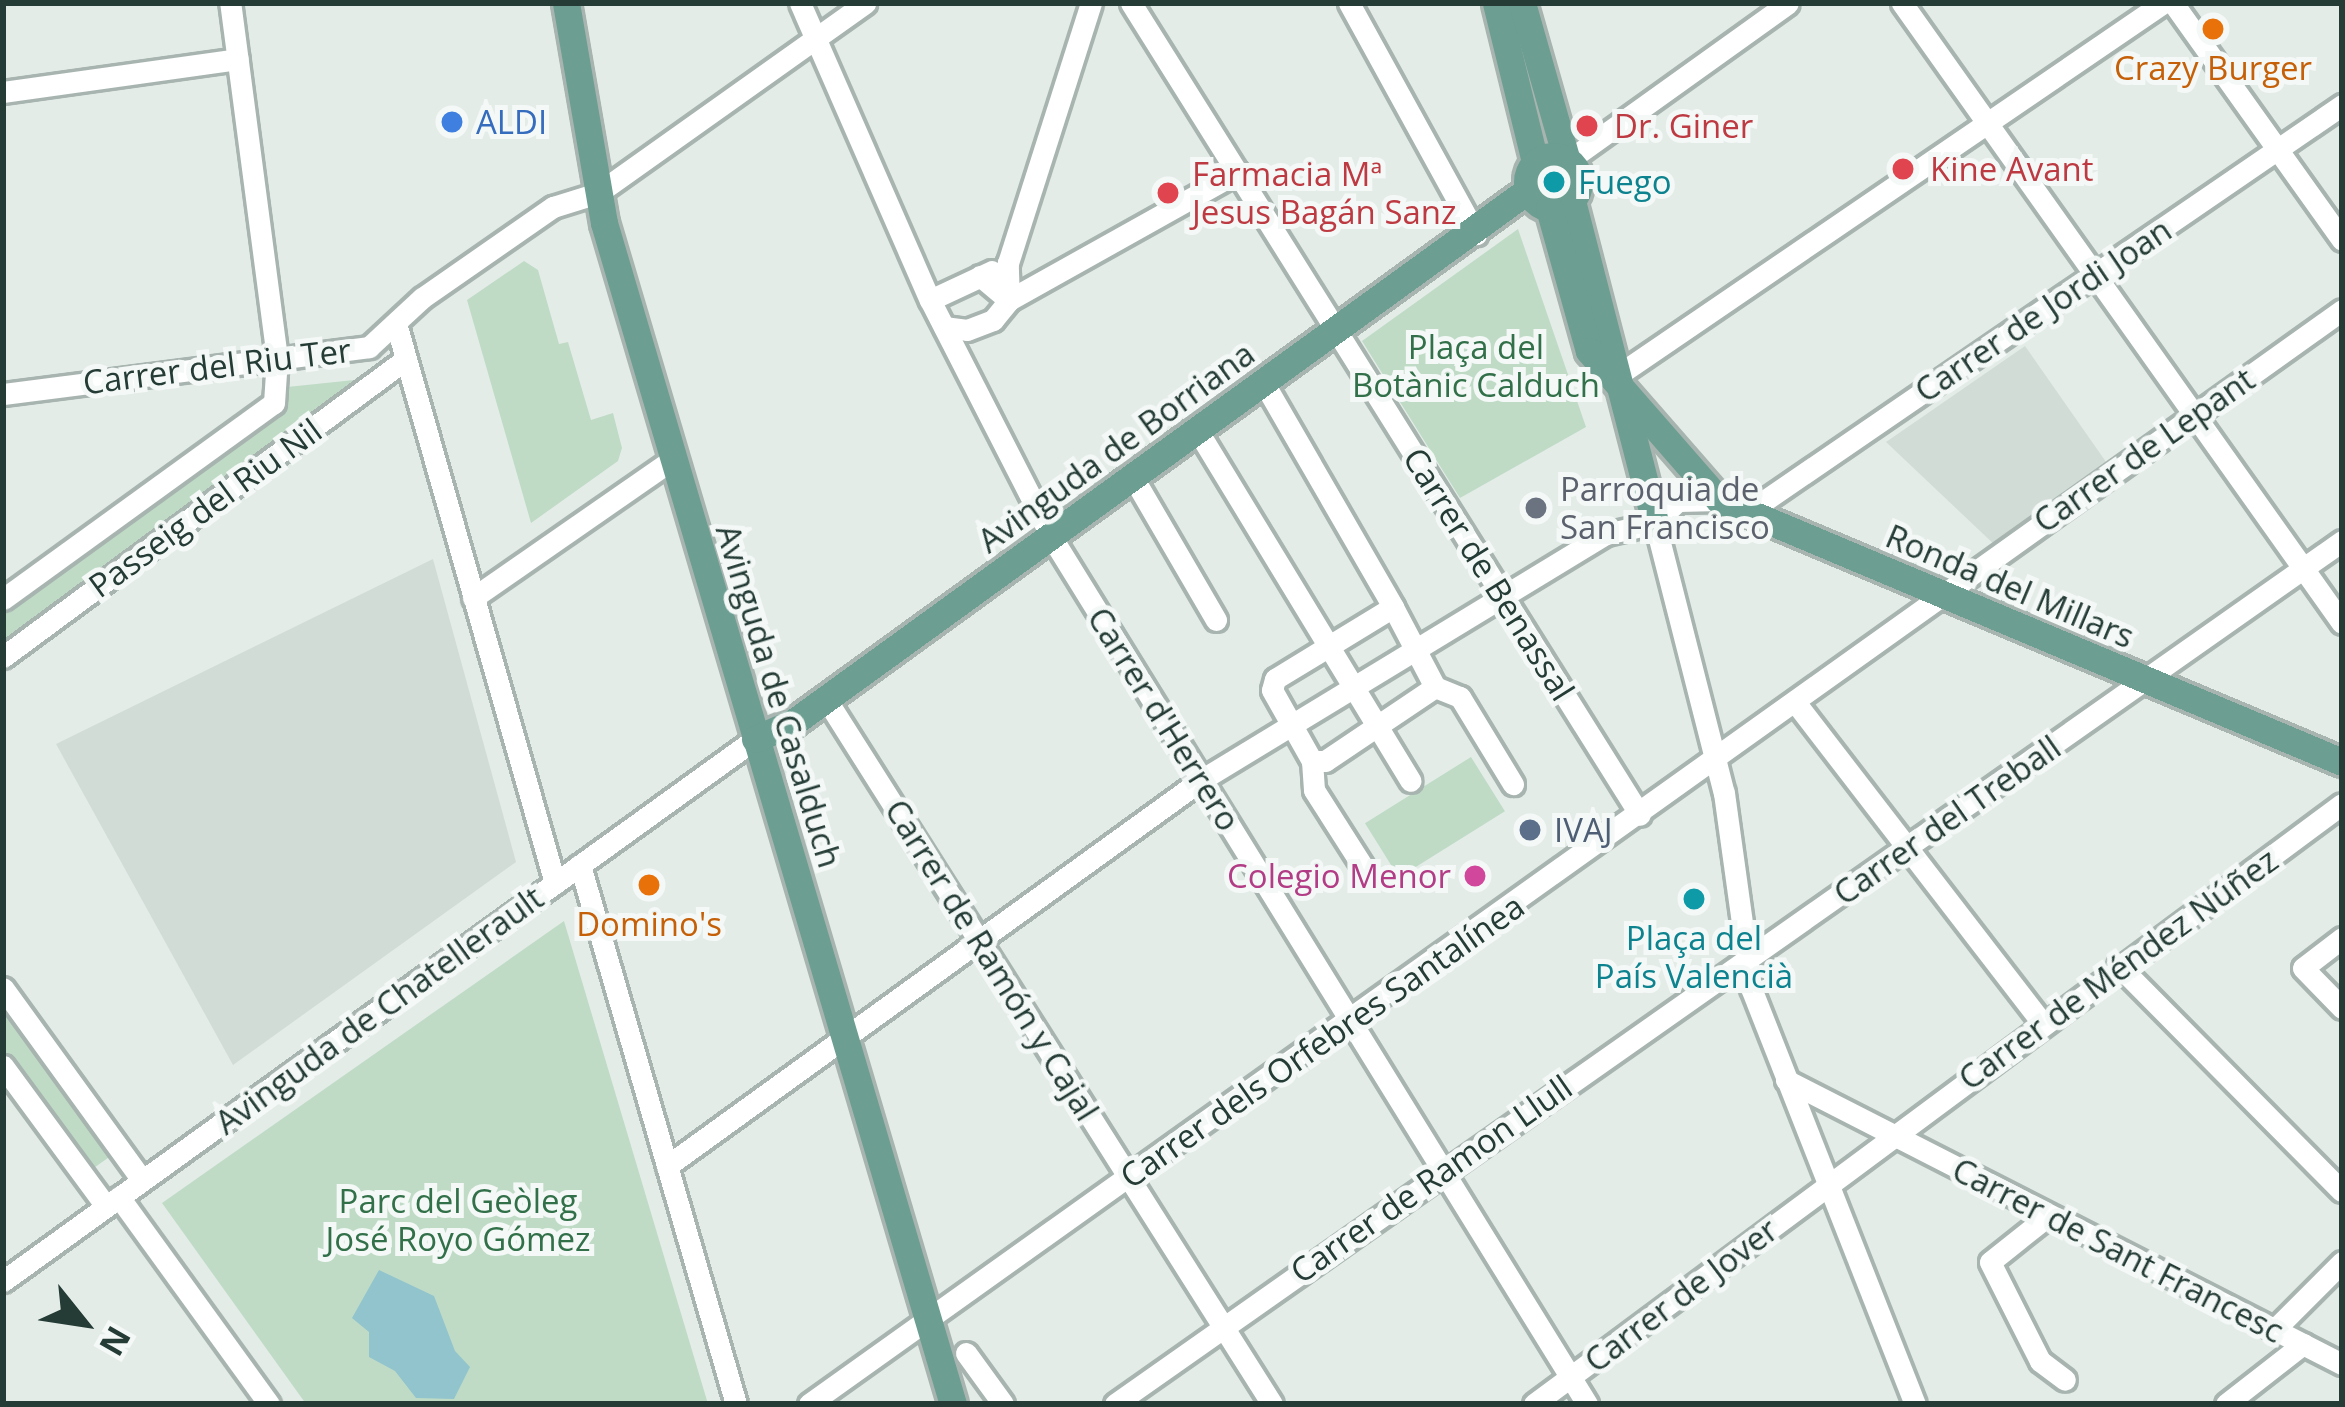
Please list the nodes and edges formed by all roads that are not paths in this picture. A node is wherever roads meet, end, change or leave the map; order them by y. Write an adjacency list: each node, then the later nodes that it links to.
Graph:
1 (230, 3): 14 (street)
2 (566, 3): 21 (main road, Avinguda de Casalduch)
3 (800, 3): 13 (street, Carrer d'Herrero)
4 (865, 3): 13 (street, Carrer del Riu Ter)
5 (1091, 3): 25 (street)
6 (1131, 3): 20 (street, Carrer de Benassal)
7 (1349, 3): 23 (street)
8 (1496, 3): 22 (main road)
9 (1522, 3): 19 (main road)
10 (1788, 3): 19 (street)
11 (1902, 3): 17 (street)
12 (2168, 3): 17 (street); 18 (street)
13 (817, 37): 21 (street, Carrer del Riu Ter); 29 (street, Carrer d'Herrero)
14 (238, 59): 15 (street); 34 (street)
15 (3, 92)
16 (2342, 105): 18 (street, Carrer de Jordi Joan)
17 (1988, 124): 26 (street); 36 (street)
18 (2277, 149): 24 (street); 26 (street, Carrer de Jordi Joan)
19 (1567, 159): 22 (main road); 22 (main road)
20 (1238, 172): 28 (street); 33 (street, Carrer de Benassal)
21 (598, 194): 31 (street, Carrer del Riu Ter); 41 (main road, Avinguda de Casalduch)
22 (1539, 195): 23 (main road, Avinguda de Borriana); 36 (main road)
23 (1477, 234): 33 (main road, Avinguda de Borriana)
24 (2342, 240)
25 (1008, 263): 27 (street); 28 (street)
26 (2095, 274): 39 (street); 44 (street, Carrer de Jordi Joan)
27 (980, 276): 28 (street); 29 (street)
28 (1009, 300): 32 (street)
29 (930, 301): 32 (street, Carrer d'Herrero)
30 (2342, 310): 39 (street, Carrer de Lepant)
31 (397, 327): 34 (street, Carrer del Riu Ter); 35 (street)
32 (944, 327): 46 (street, Carrer d'Herrero)
33 (1337, 334): 37 (main road, Avinguda de Borriana); 49 (street, Carrer de Benassal)
34 (277, 358): 38 (street, Carrer del Riu Ter); 52 (street, Passeig del Riu Nil)
35 (406, 359): 51 (street); 58 (street, Passeig del Riu Nil)
36 (1615, 376): 43 (main road); 45 (main road)
37 (1265, 385): 40 (main road, Avinguda de Borriana); 53 (street)
38 (3, 394)
39 (2194, 415): 48 (street); 50 (street, Carrer de Lepant)
40 (1198, 433): 42 (main road, Avinguda de Borriana); 56 (street)
41 (670, 461): 51 (street); 66 (main road, Avinguda de Casalduch)
42 (1134, 479): 46 (main road, Avinguda de Borriana); 54 (street)
43 (1719, 500): 44 (main road, Ronda del Millars); 45 (street)
44 (1745, 514): 50 (main road, Ronda del Millars)
45 (1655, 523): 49 (street); 68 (street)
46 (1052, 538): 62 (main road, Avinguda de Borriana); 70 (street, Carrer d'Herrero)
47 (2342, 541): 48 (street, Carrer del Treball)
48 (2303, 568): 55 (street); 59 (street, Carrer del Treball)
49 (1504, 596): 57 (street); 74 (street, Carrer de Benassal)
50 (1941, 597): 59 (main road, Ronda del Millars); 63 (street, Carrer de Lepant)
51 (472, 598): 78 (street)
52 (3, 599)
53 (1393, 607): 56 (street); 57 (street)
54 (1216, 620)
55 (2342, 623)
56 (1329, 646): 61 (street); 64 (street)
57 (1418, 648): 60 (street); 61 (street)
58 (3, 657)
59 (2144, 682): 69 (main road, Ronda del Millars); 75 (street, Carrer del Treball)
60 (1435, 686): 65 (street); 72 (street)
61 (1354, 687): 64 (street); 65 (street)
62 (826, 699): 66 (main road, Avinguda de Borriana); 80 (street, Carrer de Ramón y Cajal)
63 (1796, 702): 68 (street, Carrer de Lepant); 75 (street)
64 (1288, 727): 67 (street); 70 (street)
65 (1378, 728): 67 (street); 71 (street)
66 (755, 739): 76 (street, Avinguda de Chatellerault); 87 (main road, Avinguda de Casalduch)
67 (1312, 761): 77 (street)
68 (1715, 761): 74 (street, Carrer dels Orfebres Santalínea); 81 (street)
69 (2342, 762)
70 (1201, 779): 80 (street); 85 (street, Carrer d'Herrero)
71 (1411, 781)
72 (1513, 784)
73 (2342, 804): 82 (street, Carrer de Méndez Núñez)
74 (1640, 815): 85 (street, Carrer dels Orfebres Santalínea)
75 (1907, 847): 81 (street, Carrer del Treball); 86 (street)
76 (580, 865): 78 (street, Avinguda de Chatellerault); 91 (street)
77 (1365, 870)
78 (555, 883): 94 (street, Avinguda de Chatellerault)
79 (2342, 938): 84 (street)
80 (981, 939): 87 (street); 93 (street, Carrer de Ramón y Cajal)
81 (1750, 957): 89 (street); 92 (street, Carrer de Ramon Llull)
82 (2118, 965): 86 (street, Carrer de Méndez Núñez); 96 (street)
83 (3, 988): 94 (street)
84 (2342, 1008)
85 (1350, 1021): 92 (street, Carrer d'Herrero); 93 (street, Carrer dels Orfebres Santalínea)
86 (2042, 1023): 90 (street, Carrer de Méndez Núñez)
87 (845, 1037): 91 (street); 101 (main road, Avinguda de Casalduch)
88 (3, 1066): 97 (street)
89 (1786, 1080): 90 (street, Carrer de Sant Francesc); 95 (street)
90 (1894, 1135): 95 (street, Carrer de Méndez Núñez); 98 (street, Carrer de Sant Francesc)
91 (667, 1166): 110 (street)
92 (1443, 1170): 102 (street, Carrer de Ramon Llull); 108 (street, Carrer d'Herrero)
93 (1130, 1178): 101 (street, Carrer dels Orfebres Santalínea); 102 (street, Carrer de Ramón y Cajal)
94 (142, 1180): 97 (street, Avinguda de Chatellerault)
95 (1828, 1185): 108 (street, Carrer de Jover); 118 (street)
96 (2342, 1191)
97 (112, 1202): 100 (street, Avinguda de Chatellerault); 109 (street)
98 (2049, 1214): 103 (street, Carrer de Sant Francesc); 107 (street)
99 (2342, 1262): 103 (street)
100 (3, 1281)
101 (929, 1321): 111 (street, Carrer dels Orfebres Santalínea); 112 (main road, Avinguda de Casalduch)
102 (1223, 1326): 114 (street, Carrer de Ramon Llull); 115 (street, Carrer de Ramón y Cajal)
103 (2274, 1330): 104 (street, Carrer de Sant Francesc)
104 (2303, 1344): 106 (street, Carrer de Sant Francesc); 119 (street)
105 (966, 1353): 113 (street)
106 (2342, 1364)
107 (2059, 1375)
108 (1571, 1376): 116 (street, Carrer de Jover); 117 (street, Carrer d'Herrero)
109 (269, 1404)
110 (736, 1404)
111 (808, 1404)
112 (953, 1404)
113 (1003, 1404)
114 (1115, 1404)
115 (1272, 1404)
116 (1534, 1404)
117 (1587, 1404)
118 (1915, 1404)
119 (2226, 1404)

